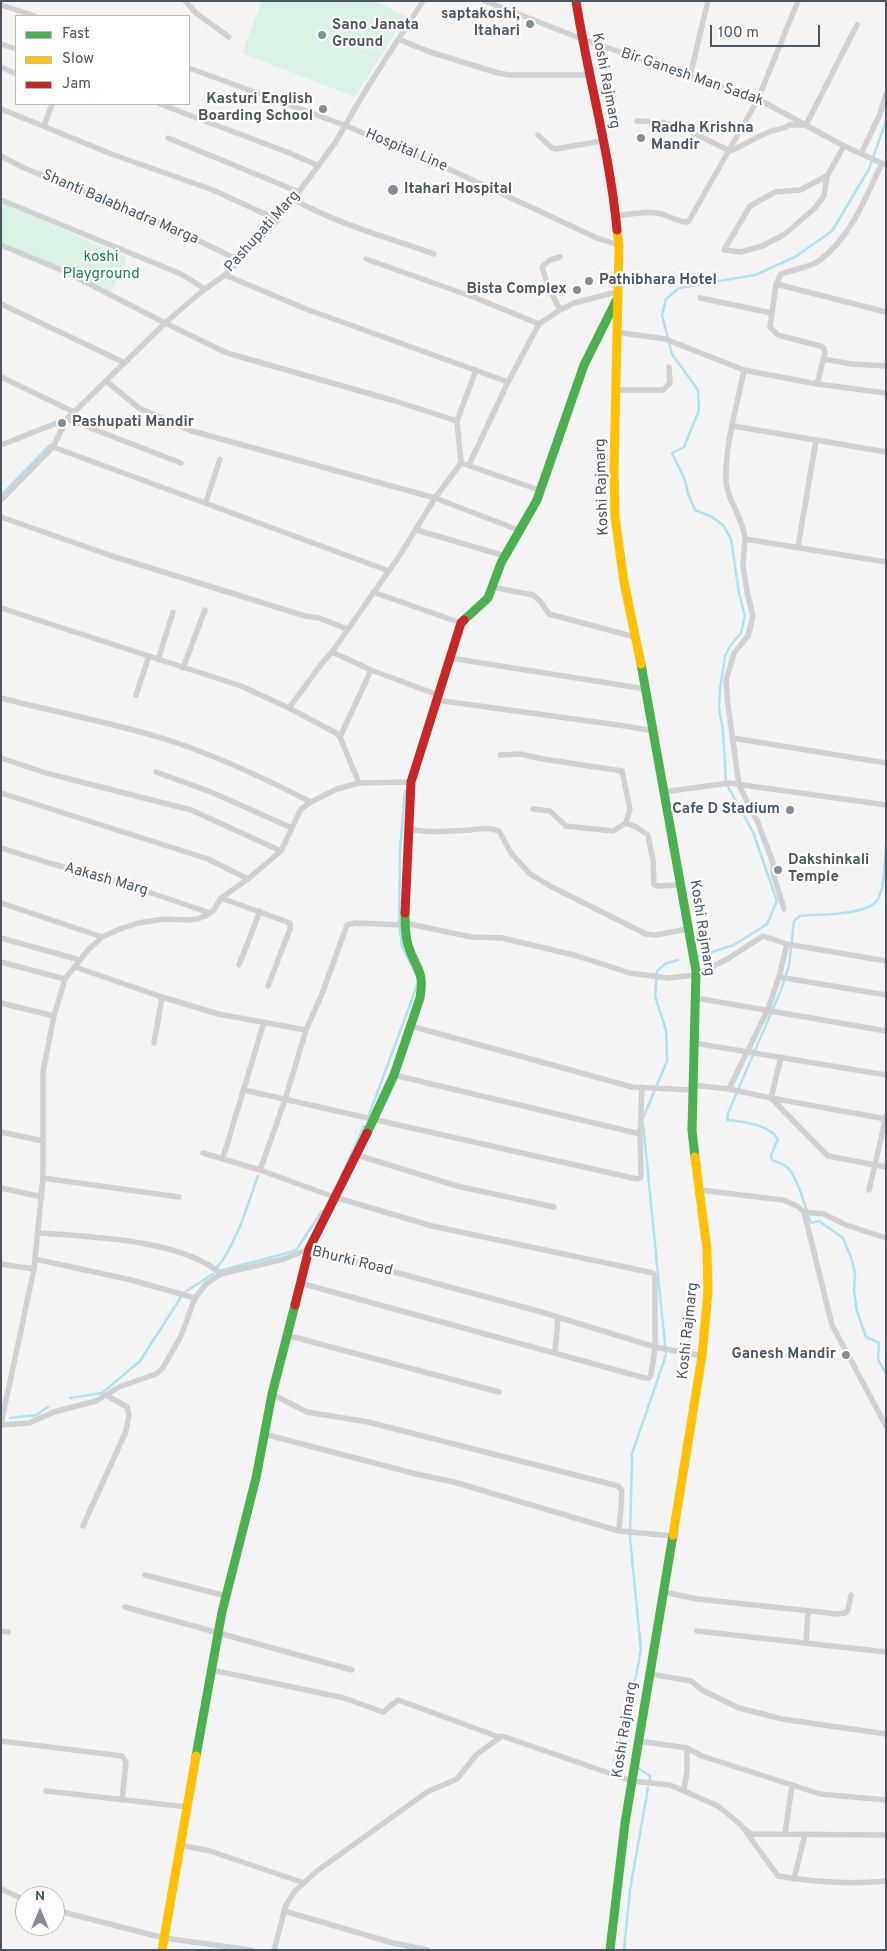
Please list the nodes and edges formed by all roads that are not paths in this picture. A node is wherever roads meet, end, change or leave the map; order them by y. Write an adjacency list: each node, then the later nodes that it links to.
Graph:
1 (185, 1): 10 (street)
2 (423, 1): 11 (street, Pashupati Marg)
3 (485, 1): 12 (street, Bir Ganesh Man Sadak)
4 (576, 1): 12 (main road, Koshi Rajmarg)
5 (708, 1): 19 (street)
6 (798, 1): 21 (street)
7 (1, 5): 8 (street)
8 (32, 15)
9 (857, 25): 27 (street)
10 (229, 37)
11 (398, 39): 18 (street); 26 (street, Pashupati Marg)
12 (582, 39): 18 (main road, Koshi Rajmarg); 19 (street, Bir Ganesh Man Sadak)
13 (1, 44): 14 (street)
14 (15, 49)
15 (1, 68): 17 (street)
16 (190, 68): 26 (street, Hospital Line)
17 (15, 74)
18 (590, 75): 31 (main road, Koshi Rajmarg)
19 (690, 76): 21 (street, Bir Ganesh Man Sadak)
20 (886, 94): 34 (street)
21 (758, 99): 27 (street, Bir Ganesh Man Sadak); 33 (street)
22 (52, 105): 28 (street)
23 (163, 105): 37 (street)
24 (1, 109): 28 (street)
25 (637, 122): 33 (street)
26 (344, 125): 37 (street, Pashupati Marg); 45 (street, Hospital Line)
27 (806, 125): 32 (street, Bir Ganesh Man Sadak); 33 (street)
28 (44, 126): 43 (street)
29 (538, 135): 31 (street)
30 (168, 138): 39 (street)
31 (602, 141): 42 (main road, Koshi Rajmarg)
32 (844, 146): 34 (street, Bir Ganesh Man Sadak); 38 (street)
33 (730, 151): 42 (street)
34 (863, 155): 36 (street, Bir Ganesh Man Sadak)
35 (1, 156): 49 (street, Shanti Balabhadra Marga)
36 (882, 163): 51 (street)
37 (319, 166): 39 (street, Pashupati Marg)
38 (827, 176): 38 (street)
39 (299, 192): 40 (street, Pashupati Marg)
40 (293, 199): 43 (street, Pashupati Marg); 46 (street)
41 (1, 200): 52 (street)
42 (617, 216): 45 (main road, Koshi Rajmarg)
43 (278, 220): 49 (street, Pashupati Marg)
44 (1, 245): 59 (street)
45 (619, 245): 53 (main road, Koshi Rajmarg)
46 (434, 254)
47 (560, 257): 56 (street)
48 (366, 259): 60 (street)
49 (239, 260): 50 (street, Pashupati Marg)
50 (225, 275): 52 (street, Pashupati Marg); 66 (street)
51 (776, 284): 57 (street); 58 (street)
52 (205, 289): 59 (street, Pashupati Marg)
53 (616, 297): 56 (street); 61 (main road, Koshi Rajmarg); 86 (main road)
54 (700, 298): 58 (street)
55 (1, 304): 63 (street)
56 (560, 310): 60 (street)
57 (886, 312)
58 (772, 313): 62 (street)
59 (165, 323): 63 (street, Pashupati Marg); 76 (street)
60 (539, 324): 70 (street)
61 (616, 332): 67 (street); 72 (main road, Koshi Rajmarg)
62 (823, 359): 64 (street); 71 (street)
63 (125, 363): 69 (street, Pashupati Marg)
64 (886, 366)
65 (669, 367): 72 (street)
66 (476, 370): 70 (street); 76 (street)
67 (744, 370): 71 (street); 77 (street)
68 (1, 377): 74 (street)
69 (106, 381): 74 (street, Pashupati Marg); 87 (street)
70 (508, 382): 85 (street)
71 (817, 384): 73 (street)
72 (615, 390): 105 (main road, Koshi Rajmarg)
73 (886, 393)
74 (74, 412): 75 (street, Pashupati Marg)
75 (67, 419): 79 (street, Pashupati Marg); 80 (street); 83 (street)
76 (457, 421): 84 (street)
77 (733, 426): 78 (street); 93 (street)
78 (816, 440): 81 (street); 94 (street)
79 (1, 445)
80 (53, 447): 88 (street); 89 (street)
81 (886, 452)
82 (220, 459): 89 (street)
83 (181, 463)
84 (461, 463): 85 (street); 87 (street)
85 (469, 465): 86 (street)
86 (542, 491): 92 (main road)
87 (435, 498): 91 (street); 92 (street)
88 (1, 500)
89 (206, 502): 97 (street)
90 (1, 517): 104 (street)
91 (416, 530): 95 (street); 97 (street)
92 (521, 531): 95 (main road)
93 (745, 539): 94 (street); 119 (street)
94 (798, 547): 96 (street)
95 (505, 556): 98 (main road)
96 (886, 562)
97 (389, 570): 99 (street)
98 (492, 587): 103 (main road); 105 (street)
99 (374, 592): 103 (street); 104 (street)
100 (1, 608): 107 (street)
101 (205, 610): 110 (street)
102 (173, 612): 109 (street)
103 (460, 623): 108 (main road)
104 (347, 629): 106 (street)
105 (635, 637): 112 (main road, Koshi Rajmarg)
106 (332, 652): 111 (street); 116 (street)
107 (148, 656): 109 (street); 113 (street)
108 (450, 658): 112 (street); 115 (main road)
109 (158, 660): 110 (street)
110 (183, 668): 116 (street)
111 (371, 670): 115 (street); 118 (street)
112 (646, 689): 117 (main road, Koshi Rajmarg)
113 (136, 695)
114 (1, 698): 129 (street)
115 (437, 698): 117 (street); 124 (main road)
116 (289, 708): 118 (street)
117 (653, 731): 127 (main road, Koshi Rajmarg)
118 (340, 737): 125 (street)
119 (733, 738): 122 (street); 126 (street)
120 (500, 755): 132 (street)
121 (1, 758): 136 (street)
122 (886, 763)
123 (156, 772): 133 (street)
124 (411, 782): 125 (street); 134 (main road)
125 (359, 783): 129 (street)
126 (739, 785): 127 (street); 130 (street); 141 (street)
127 (664, 792): 138 (main road, Koshi Rajmarg)
128 (1, 794): 137 (street)
129 (311, 802): 133 (street)
130 (886, 805)
131 (533, 809): 132 (street)
132 (626, 823): 138 (street)
133 (292, 828): 136 (street)
134 (410, 829): 144 (main road); 145 (street)
135 (1, 848): 143 (street, Aakash Marg)
136 (281, 851): 137 (street)
137 (248, 879): 139 (street)
138 (680, 885): 145 (main road, Koshi Rajmarg)
139 (221, 898): 142 (street); 143 (street)
140 (1, 903): 146 (street)
141 (784, 909)
142 (260, 911): 152 (street); 157 (street)
143 (210, 913): 146 (street)
144 (405, 924): 154 (street); 165 (main road); 166 (street)
145 (687, 929): 154 (main road, Koshi Rajmarg)
146 (102, 937): 149 (street)
147 (1, 938): 149 (street)
148 (789, 945): 150 (street); 154 (street); 155 (street)
149 (80, 960): 153 (street)
150 (886, 960)
151 (1, 962): 156 (street)
152 (239, 965)
153 (75, 966): 156 (street); 159 (street)
154 (696, 973): 160 (main road, Koshi Rajmarg)
155 (781, 977): 158 (street); 162 (street)
156 (65, 979): 163 (street)
157 (268, 986)
158 (886, 995)
159 (162, 997): 164 (street); 169 (street)
160 (696, 998): 162 (street); 168 (main road, Koshi Rajmarg)
161 (1, 1003): 163 (street)
162 (771, 1010): 167 (street); 170 (street)
163 (54, 1016): 184 (street)
164 (264, 1022): 166 (street); 176 (street)
165 (411, 1026): 172 (main road); 175 (street)
166 (306, 1030): 179 (street)
167 (886, 1031)
168 (694, 1043): 170 (street); 174 (main road, Koshi Rajmarg)
169 (154, 1044)
170 (751, 1052): 171 (street); 177 (street)
171 (781, 1057): 173 (street); 178 (street)
172 (394, 1075): 181 (main road); 183 (street)
173 (886, 1076)
174 (692, 1087): 175 (street); 177 (street); 193 (main road, Koshi Rajmarg)
175 (644, 1089): 183 (street)
176 (244, 1090): 179 (street); 187 (street)
177 (735, 1090): 178 (street)
178 (771, 1098): 180 (street); 188 (street)
179 (285, 1100): 181 (street); 190 (street)
180 (886, 1118): 188 (street)
181 (373, 1120): 183 (street); 186 (main road)
182 (1, 1132): 184 (street)
183 (640, 1134)
184 (43, 1141): 191 (street)
185 (203, 1153): 187 (street)
186 (356, 1155): 197 (main road); 198 (street)
187 (223, 1158): 190 (street)
188 (875, 1165): 189 (street); 194 (street)
189 (886, 1167)
190 (260, 1170): 197 (street)
191 (43, 1178): 195 (street); 196 (street)
192 (1, 1188): 195 (street)
193 (700, 1190): 199 (street); 213 (main road, Koshi Rajmarg)
194 (869, 1190)
195 (42, 1197): 200 (street)
196 (179, 1197)
197 (334, 1197): 202 (main road); 211 (street)
198 (554, 1207)
199 (807, 1213): 201 (street); 218 (street)
200 (39, 1233): 203 (street); 206 (street)
201 (886, 1238)
202 (309, 1249): 206 (street, Bhurki Road); 207 (main road); 209 (street, Bhurki Road)
203 (35, 1259): 205 (street); 208 (street)
204 (1, 1264): 205 (street)
205 (34, 1269): 217 (street)
206 (221, 1274): 208 (street, Bhurki Road)
207 (300, 1282): 210 (main road); 212 (street)
208 (195, 1298): 216 (street, Bhurki Road)
209 (558, 1318): 211 (street, Bhurki Road); 212 (street)
210 (286, 1335): 214 (street); 215 (main road)
211 (657, 1348): 212 (street); 213 (street, Bhurki Road)
212 (555, 1353)
213 (702, 1356): 222 (main road, Koshi Rajmarg)
214 (499, 1392)
215 (272, 1394): 219 (main road); 221 (street)
216 (106, 1395): 217 (street, Bhurki Road); 220 (street)
217 (1, 1425)
218 (886, 1426)
219 (264, 1434): 221 (street); 226 (main road)
220 (84, 1526)
221 (622, 1531): 222 (street)
222 (673, 1536): 224 (main road, Koshi Rajmarg)
223 (145, 1575): 226 (street)
224 (663, 1592): 228 (street); 237 (main road, Koshi Rajmarg)
225 (851, 1594): 228 (street)
226 (226, 1596): 232 (main road)
227 (126, 1607): 232 (street)
228 (808, 1611): 233 (street)
229 (1, 1631): 231 (street)
230 (697, 1631): 233 (street)
231 (8, 1632)
232 (218, 1634): 235 (main road); 236 (street)
233 (806, 1643): 234 (street)
234 (886, 1652)
235 (212, 1670): 239 (street); 249 (main road)
236 (352, 1670)
237 (650, 1674): 238 (street); 241 (main road, Koshi Rajmarg)
238 (886, 1734)
239 (499, 1737): 243 (street); 257 (street)
240 (1, 1741): 247 (street)
241 (639, 1741): 242 (street); 243 (main road, Koshi Rajmarg)
242 (687, 1748): 244 (street); 245 (street)
243 (632, 1781): 245 (street); 267 (main road, Koshi Rajmarg)
244 (792, 1785): 248 (street); 251 (street)
245 (684, 1790): 250 (street)
246 (46, 1791): 247 (street)
247 (122, 1800): 249 (street)
248 (886, 1800)
249 (187, 1807): 254 (main road)
250 (741, 1825): 251 (street); 255 (street)
251 (786, 1834): 252 (street)
252 (805, 1834): 253 (street); 255 (street)
253 (886, 1835)
254 (180, 1844): 257 (street); 262 (main road)
255 (794, 1879): 256 (street)
256 (886, 1881)
257 (304, 1882): 260 (street)
258 (1, 1889): 259 (street)
259 (15, 1895)
260 (284, 1911): 265 (street); 266 (street)
261 (65, 1913): 262 (street)
262 (164, 1938): 263 (main road); 264 (street)
263 (162, 1950)
264 (251, 1950)
265 (274, 1950)
266 (428, 1950)
267 (610, 1950)

